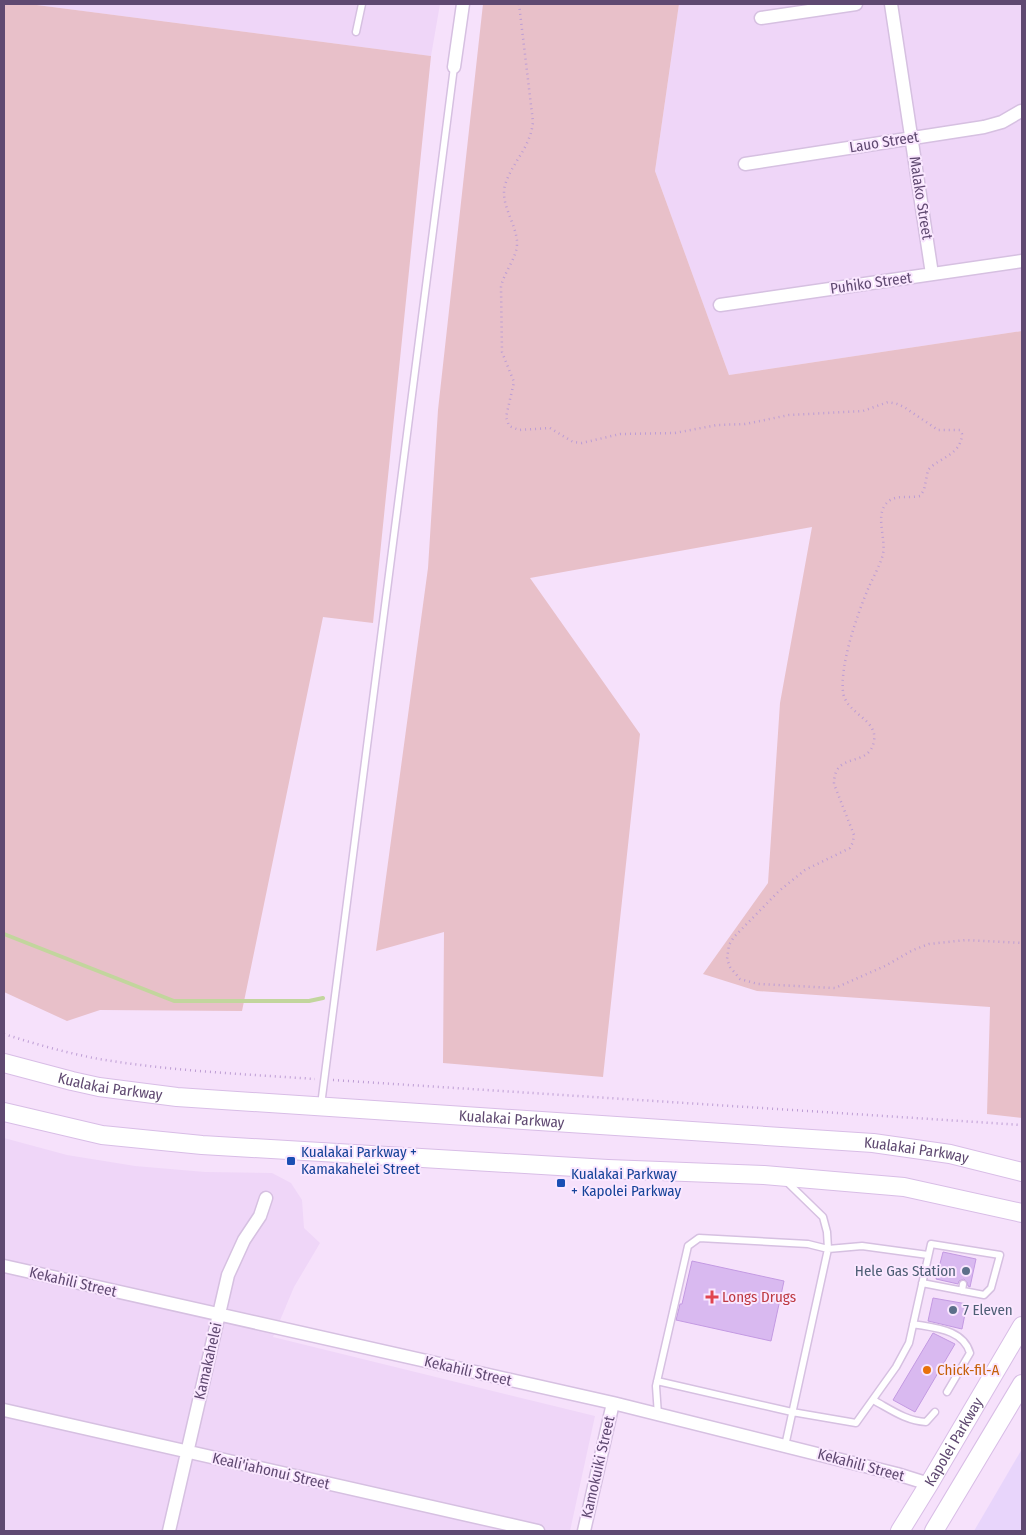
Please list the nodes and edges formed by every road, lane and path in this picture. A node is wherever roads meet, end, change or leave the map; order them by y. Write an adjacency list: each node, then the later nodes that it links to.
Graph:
1 (362, 4): 7 (lane)
2 (462, 4): 8 (street)
3 (519, 4): 15 (path)
4 (856, 4): 6 (street)
5 (891, 4): 10 (street, Malako Street)
6 (761, 18)
7 (356, 32)
8 (454, 67): 18 (lane)
9 (1021, 112): 10 (street, Lauo Street)
10 (912, 138): 11 (street, Lauo Street); 13 (street, Malako Street)
11 (745, 164)
12 (1022, 261): 13 (street, Puhiko Street)
13 (932, 274): 14 (street, Puhiko Street)
14 (720, 305)
15 (1022, 943)
16 (4, 1034): 18 (path)
17 (4, 1063): 19 (main road, Kualakai Parkway)
18 (324, 1080): 19 (lane); 21 (path)
19 (320, 1107): 22 (main road, Kualakai Parkway)
20 (4, 1112): 23 (main road)
21 (1022, 1125)
22 (1022, 1172)
23 (781, 1176): 25 (main road); 26 (lane)
24 (266, 1198): 32 (street, Kamakahelei)
25 (1022, 1213)
26 (828, 1250): 27 (lane); 35 (lane); 41 (lane)
27 (928, 1255): 29 (lane); 31 (lane)
28 (4, 1266): 32 (street, Kekahili Street)
29 (922, 1283): 31 (lane); 33 (lane)
30 (963, 1284): 31 (lane)
31 (962, 1291)
32 (218, 1314): 39 (street, Kekahili Street); 45 (street, Kamakahelei)
33 (913, 1324): 37 (lane); 38 (lane)
34 (1022, 1326): 46 (main road, Kapolei Parkway)
35 (657, 1381): 41 (lane); 43 (lane)
36 (1022, 1384): 51 (main road, Kapolei Parkway)
37 (947, 1392)
38 (872, 1400): 41 (lane); 42 (lane)
39 (612, 1403): 43 (street, Kekahili Street); 49 (street, Kamokuiki Street)
40 (4, 1410): 45 (street, Keali'iahonui Street)
41 (792, 1412): 44 (lane)
42 (935, 1412)
43 (658, 1414): 44 (street, Kekahili Street)
44 (785, 1446): 46 (street, Kekahili Street)
45 (187, 1452): 47 (street, Kamakahelei); 48 (street, Keali'iahonui Street)
46 (929, 1484): 50 (main road, Kapolei Parkway)
47 (169, 1531)
48 (538, 1531)
49 (584, 1531)
50 (900, 1531)
51 (934, 1531)

